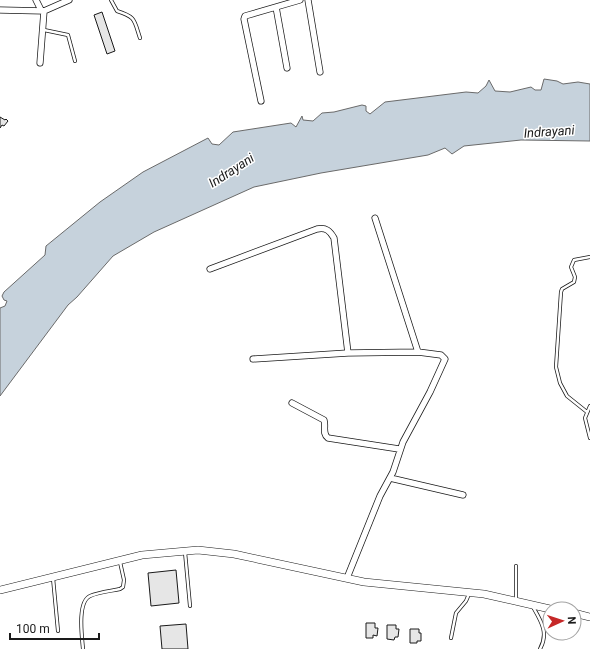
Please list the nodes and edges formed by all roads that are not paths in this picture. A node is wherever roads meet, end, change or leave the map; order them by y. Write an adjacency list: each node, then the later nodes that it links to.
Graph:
1 (36, 0): 8 (street)
2 (69, 0): 8 (street)
3 (111, 0): 10 (lane)
4 (300, 0): 6 (street)
5 (308, 0): 14 (street)
6 (279, 4): 13 (street); 15 (street)
7 (0, 10): 8 (street)
8 (44, 10): 9 (street)
9 (42, 30): 11 (lane); 12 (street)
10 (140, 38)
11 (74, 61)
12 (40, 63)
13 (288, 68)
14 (320, 72)
15 (261, 101)
16 (375, 218): 19 (street)
17 (590, 257): 24 (lane)
18 (210, 269): 20 (street)
19 (418, 352): 20 (street); 26 (street)
20 (348, 353): 21 (street)
21 (253, 359)
22 (292, 404): 26 (street)
23 (590, 406): 24 (lane)
24 (587, 412): 25 (lane)
25 (590, 438)
26 (399, 449): 27 (street)
27 (390, 478): 28 (street); 33 (street)
28 (463, 495)
29 (185, 552): 30 (street); 33 (street); 37 (lane)
30 (120, 561): 32 (street); 42 (lane)
31 (516, 566): 36 (lane)
32 (53, 577): 34 (street); 40 (lane)
33 (347, 578): 35 (street)
34 (0, 590)
35 (470, 593): 36 (street); 41 (lane)
36 (516, 601): 38 (street)
37 (190, 606)
38 (532, 606): 39 (street); 43 (lane)
39 (542, 608)
40 (58, 631)
41 (451, 638)
42 (83, 649)
43 (541, 649)

